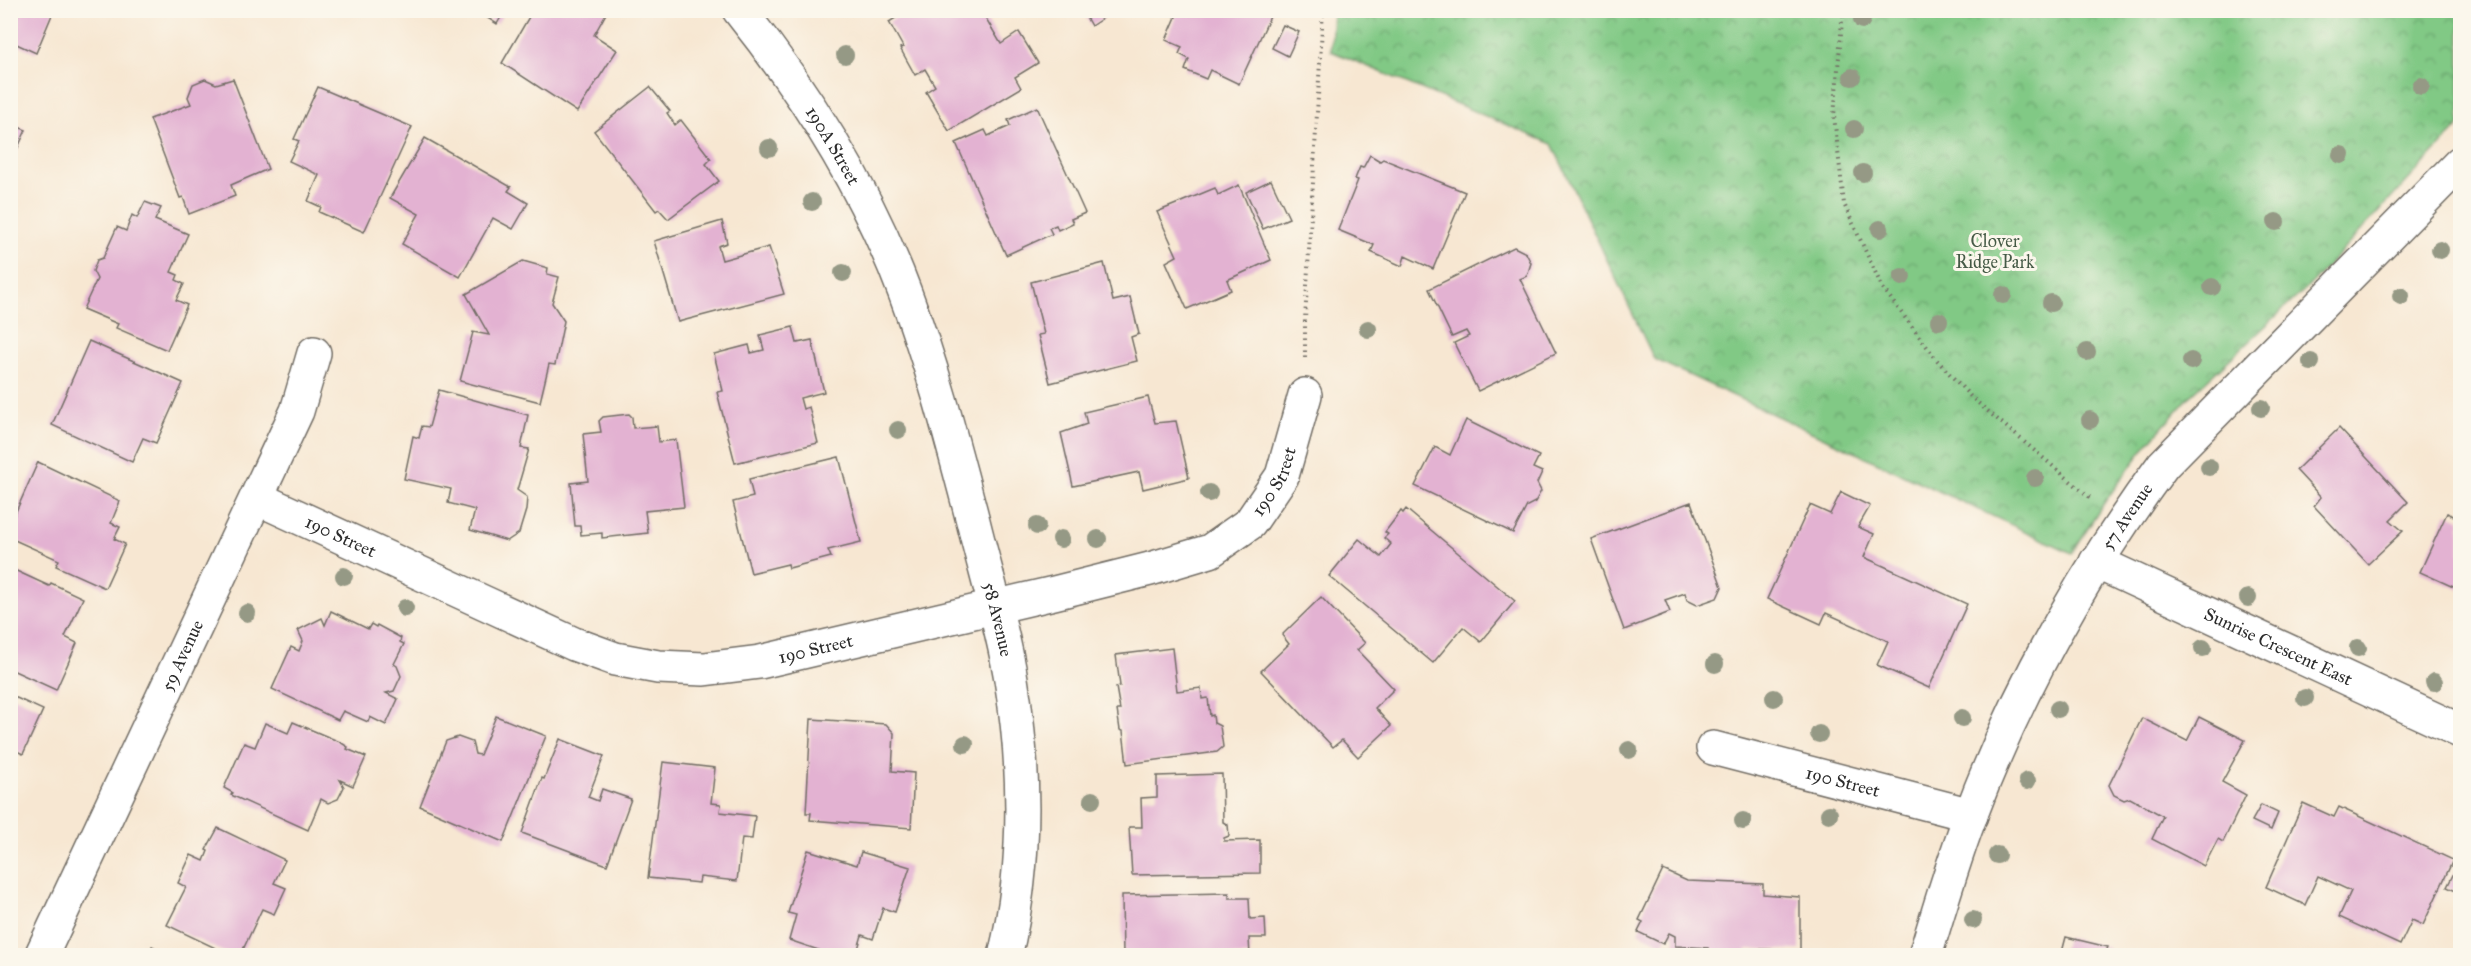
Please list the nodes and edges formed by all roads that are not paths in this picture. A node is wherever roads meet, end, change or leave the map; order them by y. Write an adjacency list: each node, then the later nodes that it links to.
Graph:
1 (739, 10): 3 (street, 190A Street)
2 (2460, 163): 7 (street, 57 Avenue)
3 (905, 292): 8 (street, 58 Avenue)
4 (314, 353): 6 (street, 59 Avenue)
5 (1305, 395): 8 (street, 190 Street)
6 (257, 498): 8 (street, 190 Street); 12 (street, 59 Avenue)
7 (2096, 562): 9 (street, Sunrise Crescent East); 11 (street, 57 Avenue)
8 (996, 607): 13 (street, 58 Avenue)
9 (2460, 730)
10 (1713, 748): 11 (street, 190 Street)
11 (1971, 815): 14 (street, 57 Avenue)
12 (41, 956)
13 (1005, 956)
14 (1925, 956)

